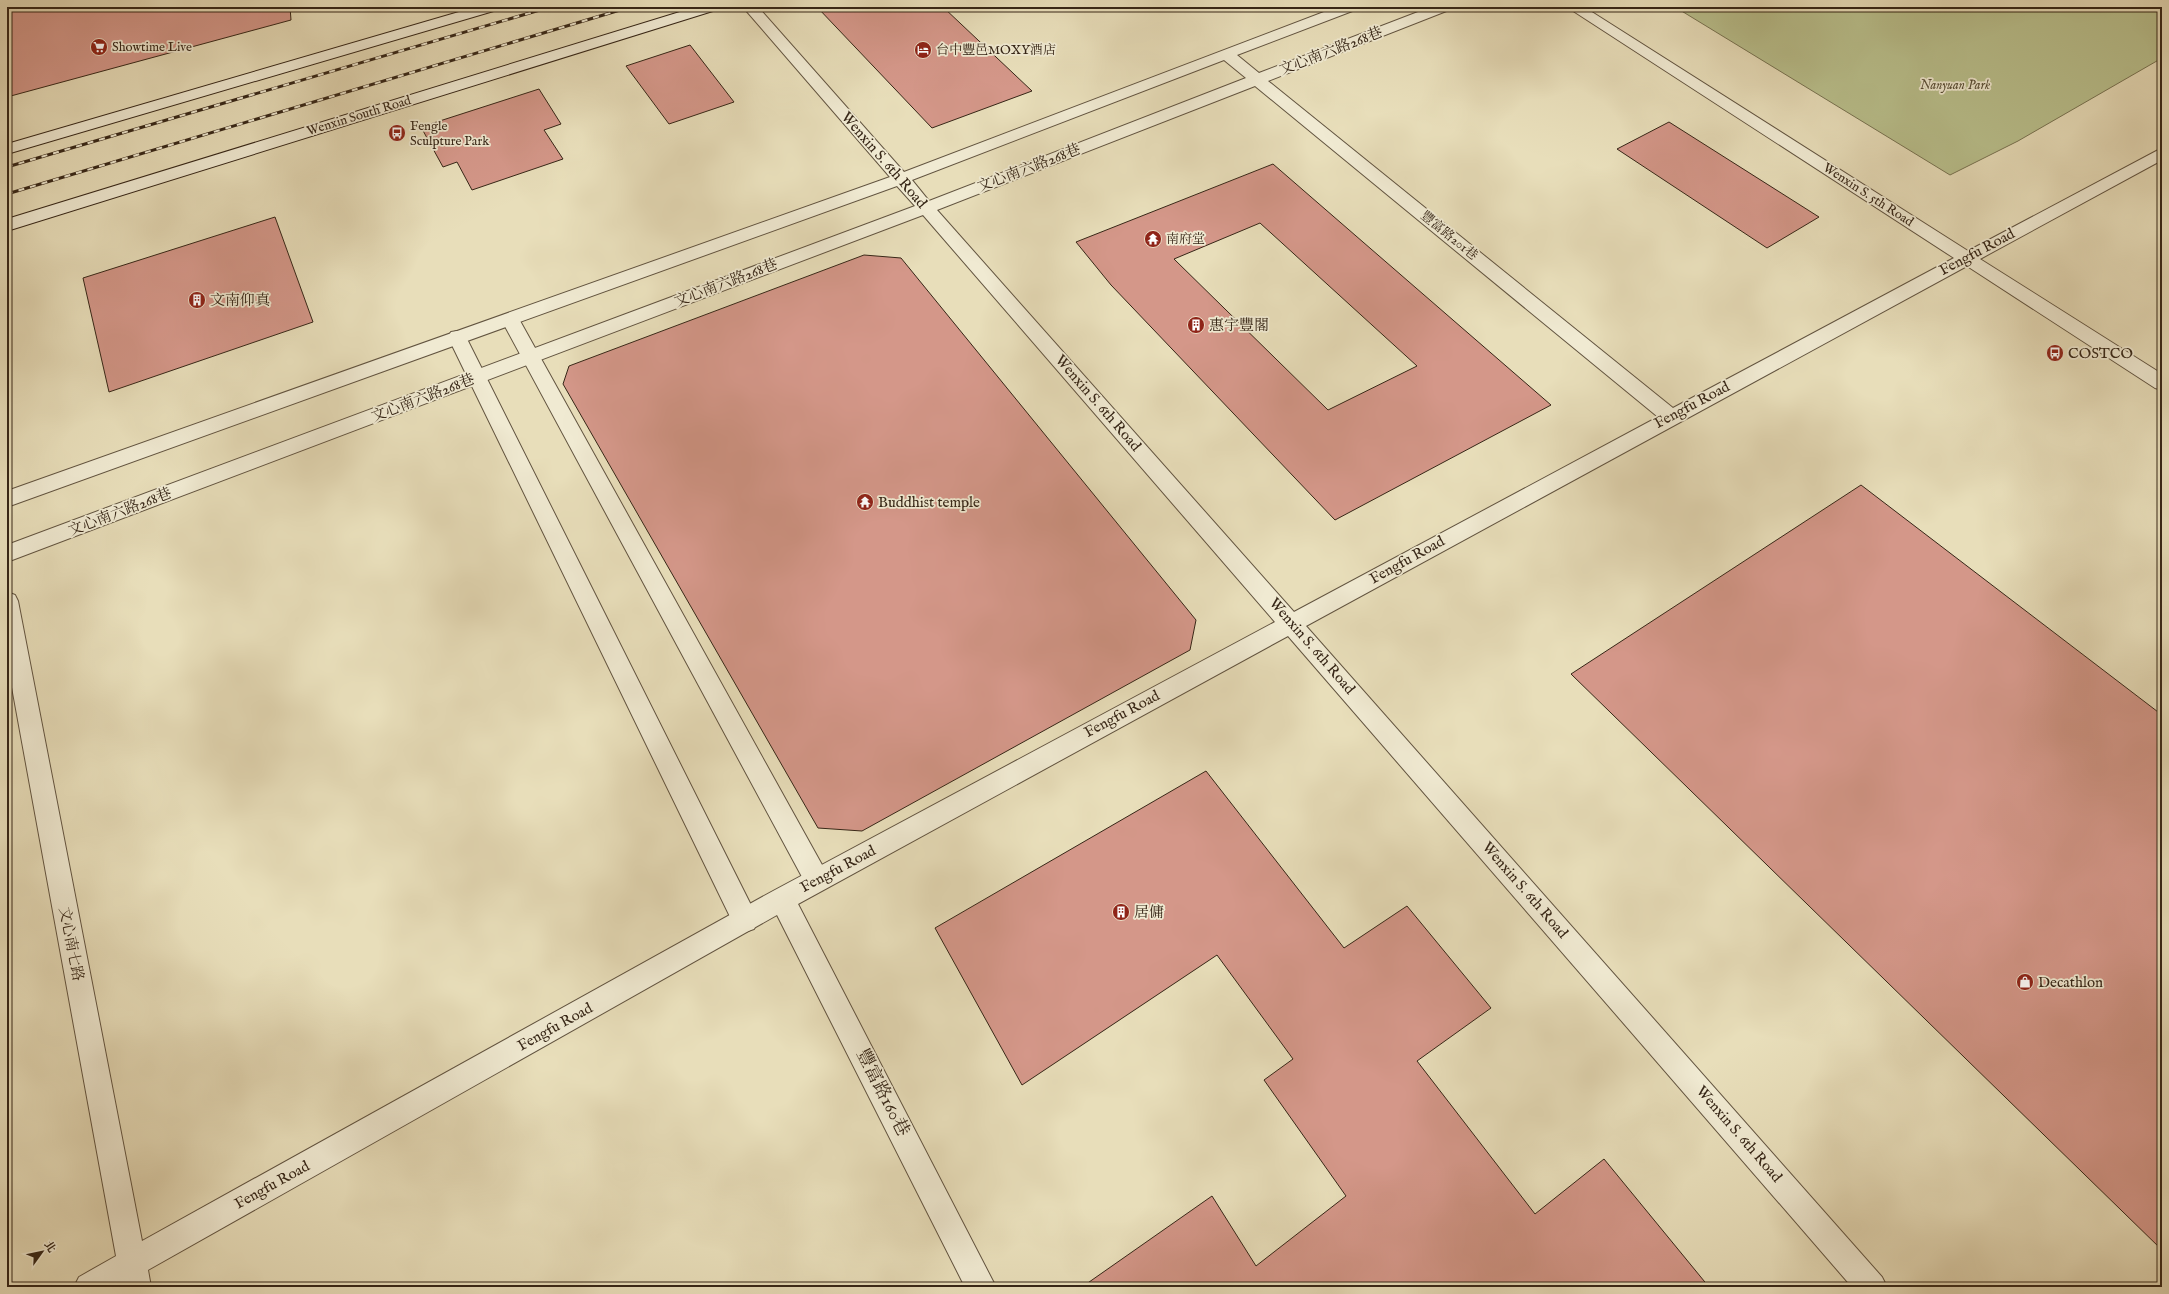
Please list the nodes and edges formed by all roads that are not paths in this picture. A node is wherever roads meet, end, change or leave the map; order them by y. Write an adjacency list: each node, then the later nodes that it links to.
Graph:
1 (492, 7): 9 (street)
2 (711, 7): 13 (street, Wenxin South Road)
3 (750, 7): 11 (street, Wenxin S. 6th Road)
4 (1350, 7): 7 (street)
5 (1444, 7): 8 (street, 文心南六路268巷)
6 (1574, 7): 14 (street, Wenxin S. 5th Road)
7 (1227, 55): 8 (street, 豐富路201巷); 11 (street)
8 (1256, 80): 12 (street, 文心南六路268巷); 20 (street, 豐富路201巷)
9 (7, 149)
10 (2162, 152): 14 (street, Fengfu Road)
11 (900, 178): 12 (street, Wenxin S. 6th Road); 15 (street)
12 (926, 208): 17 (street, 文心南六路268巷); 24 (street, Wenxin S. 6th Road)
13 (7, 225)
14 (1966, 258): 19 (street, Wenxin S. 5th Road); 20 (street, Fengfu Road)
15 (510, 319): 16 (street); 17 (street)
16 (457, 338): 18 (street); 21 (street)
17 (530, 357): 18 (street, 文心南六路268巷); 25 (street)
18 (476, 378): 22 (street, 文心南六路268巷); 27 (street)
19 (2162, 383)
20 (1670, 417): 24 (street, Fengfu Road)
21 (7, 499)
22 (7, 554)
23 (7, 601): 28 (street, 文心南七路)
24 (1292, 622): 25 (street, Fengfu Road); 31 (street, Wenxin S. 6th Road)
25 (817, 880): 26 (street, Fengfu Road)
26 (782, 899): 27 (street, Fengfu Road); 30 (street, 豐富路160巷)
27 (746, 920): 28 (street, Fengfu Road)
28 (134, 1276): 29 (street, Fengfu Road)
29 (89, 1287)
30 (981, 1287)
31 (1872, 1287)

